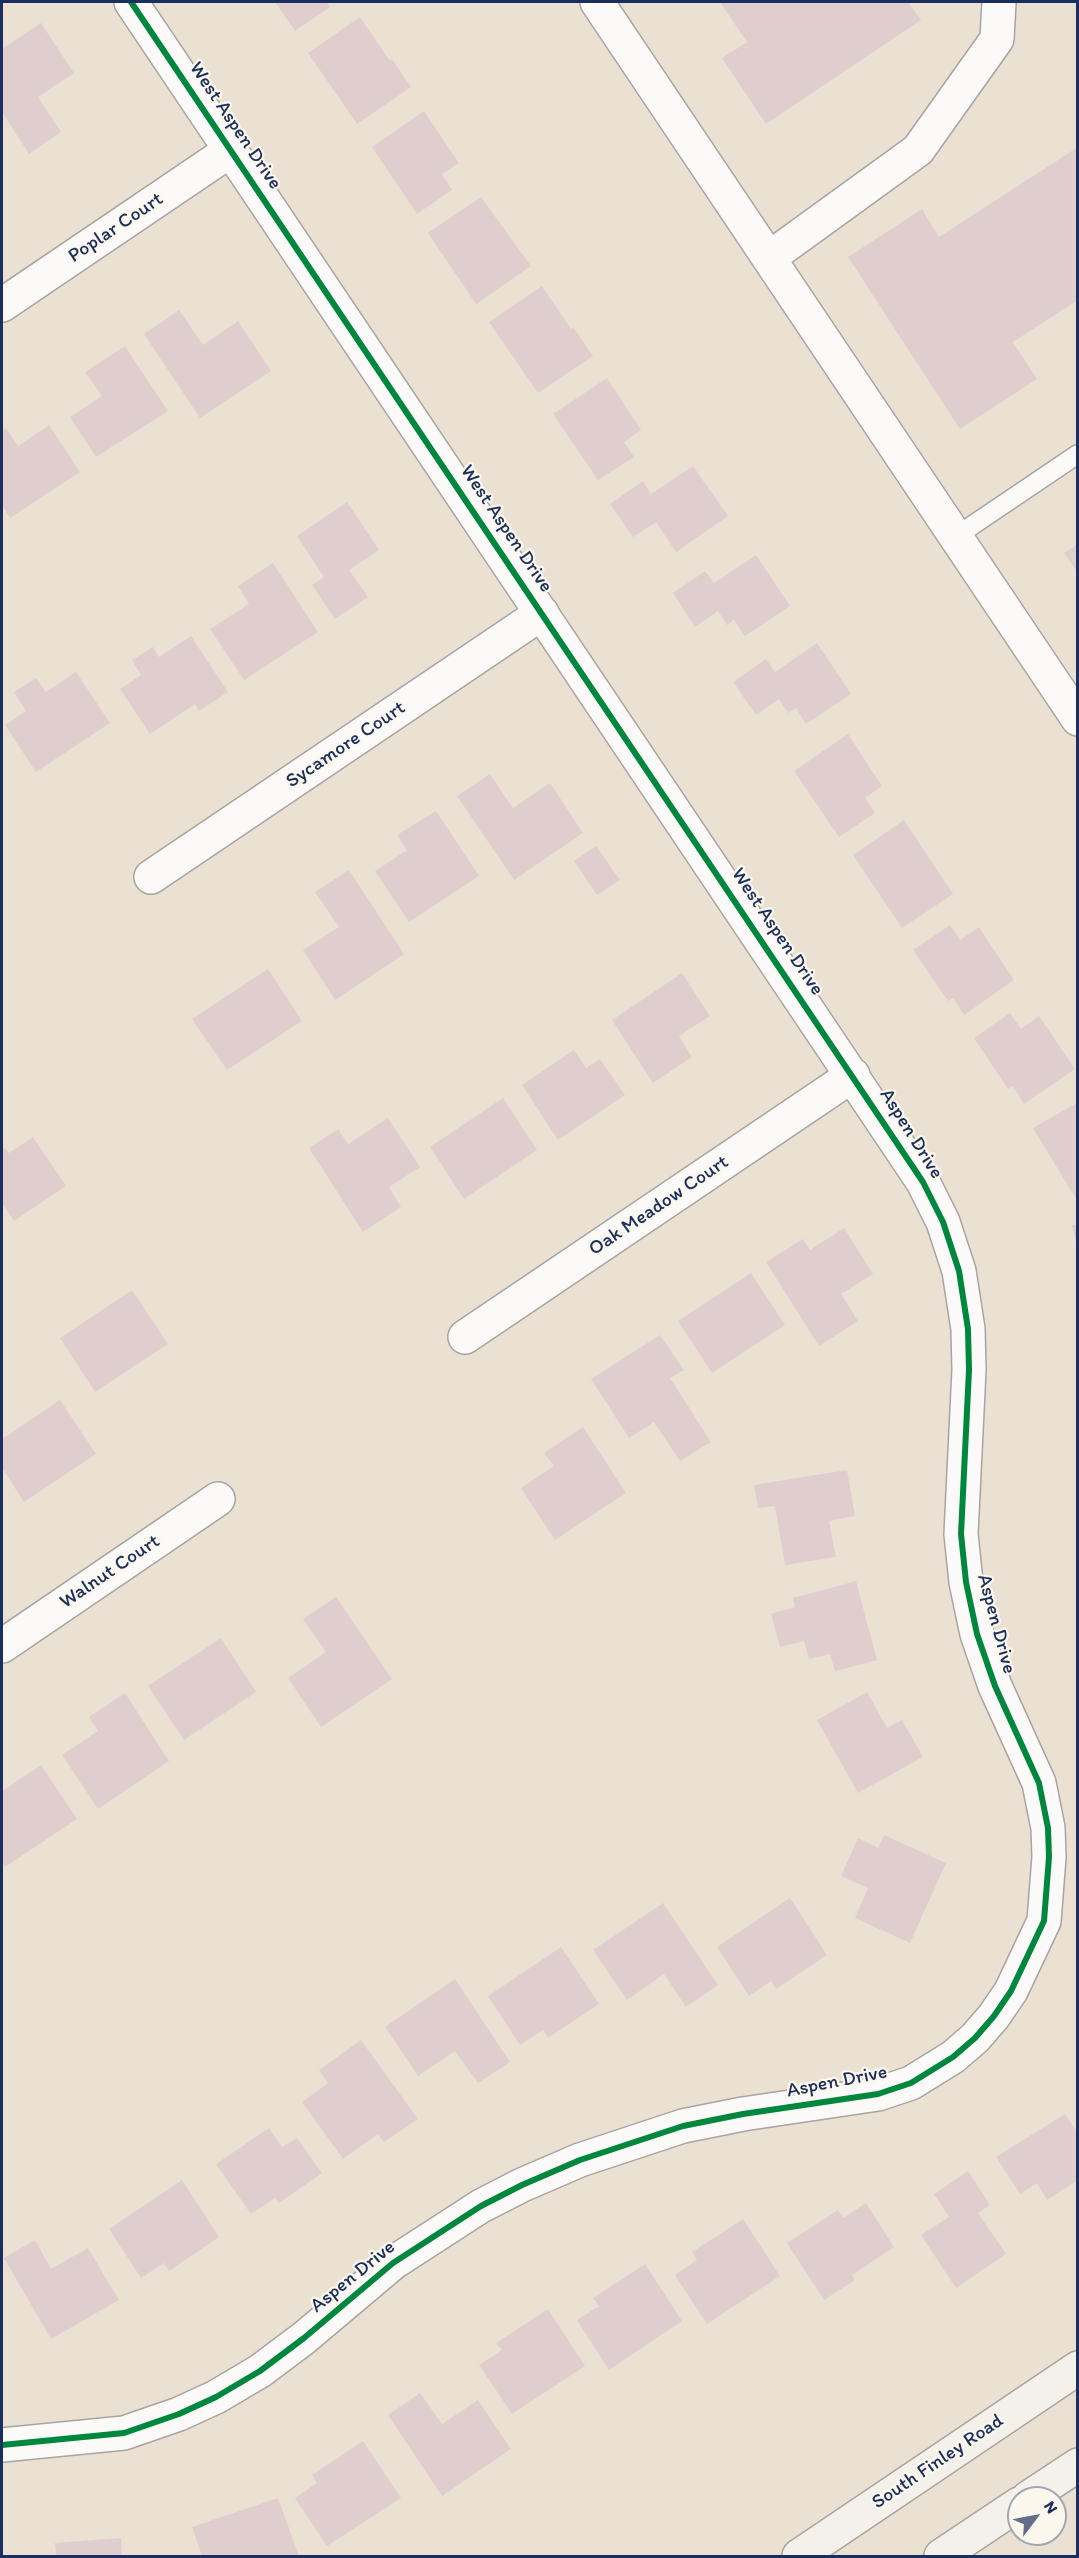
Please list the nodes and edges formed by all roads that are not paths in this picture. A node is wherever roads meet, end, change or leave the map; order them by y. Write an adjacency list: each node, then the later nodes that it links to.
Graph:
1 (131, 2): 4 (street, West Aspen Drive)
2 (597, 2): 5 (street)
3 (999, 2): 5 (street)
4 (231, 150): 6 (street, Poplar Court); 9 (street, West Aspen Drive)
5 (769, 258): 8 (street)
6 (2, 305)
7 (1077, 454): 8 (lane)
8 (955, 537): 10 (street)
9 (542, 613): 11 (street, Sycamore Court); 12 (street, West Aspen Drive)
10 (1077, 719)
11 (151, 877)
12 (853, 1075): 13 (street, Oak Meadow Court); 17 (street, Aspen Drive)
13 (465, 1337)
14 (218, 1498): 15 (street, Walnut Court)
15 (2, 1646)
16 (1077, 2368): 21 (main road, South Finley Road)
17 (2, 2445)
18 (1077, 2465): 19 (main road)
19 (1046, 2486)
20 (1007, 2512): 22 (main road)
21 (800, 2556)
22 (940, 2556)

